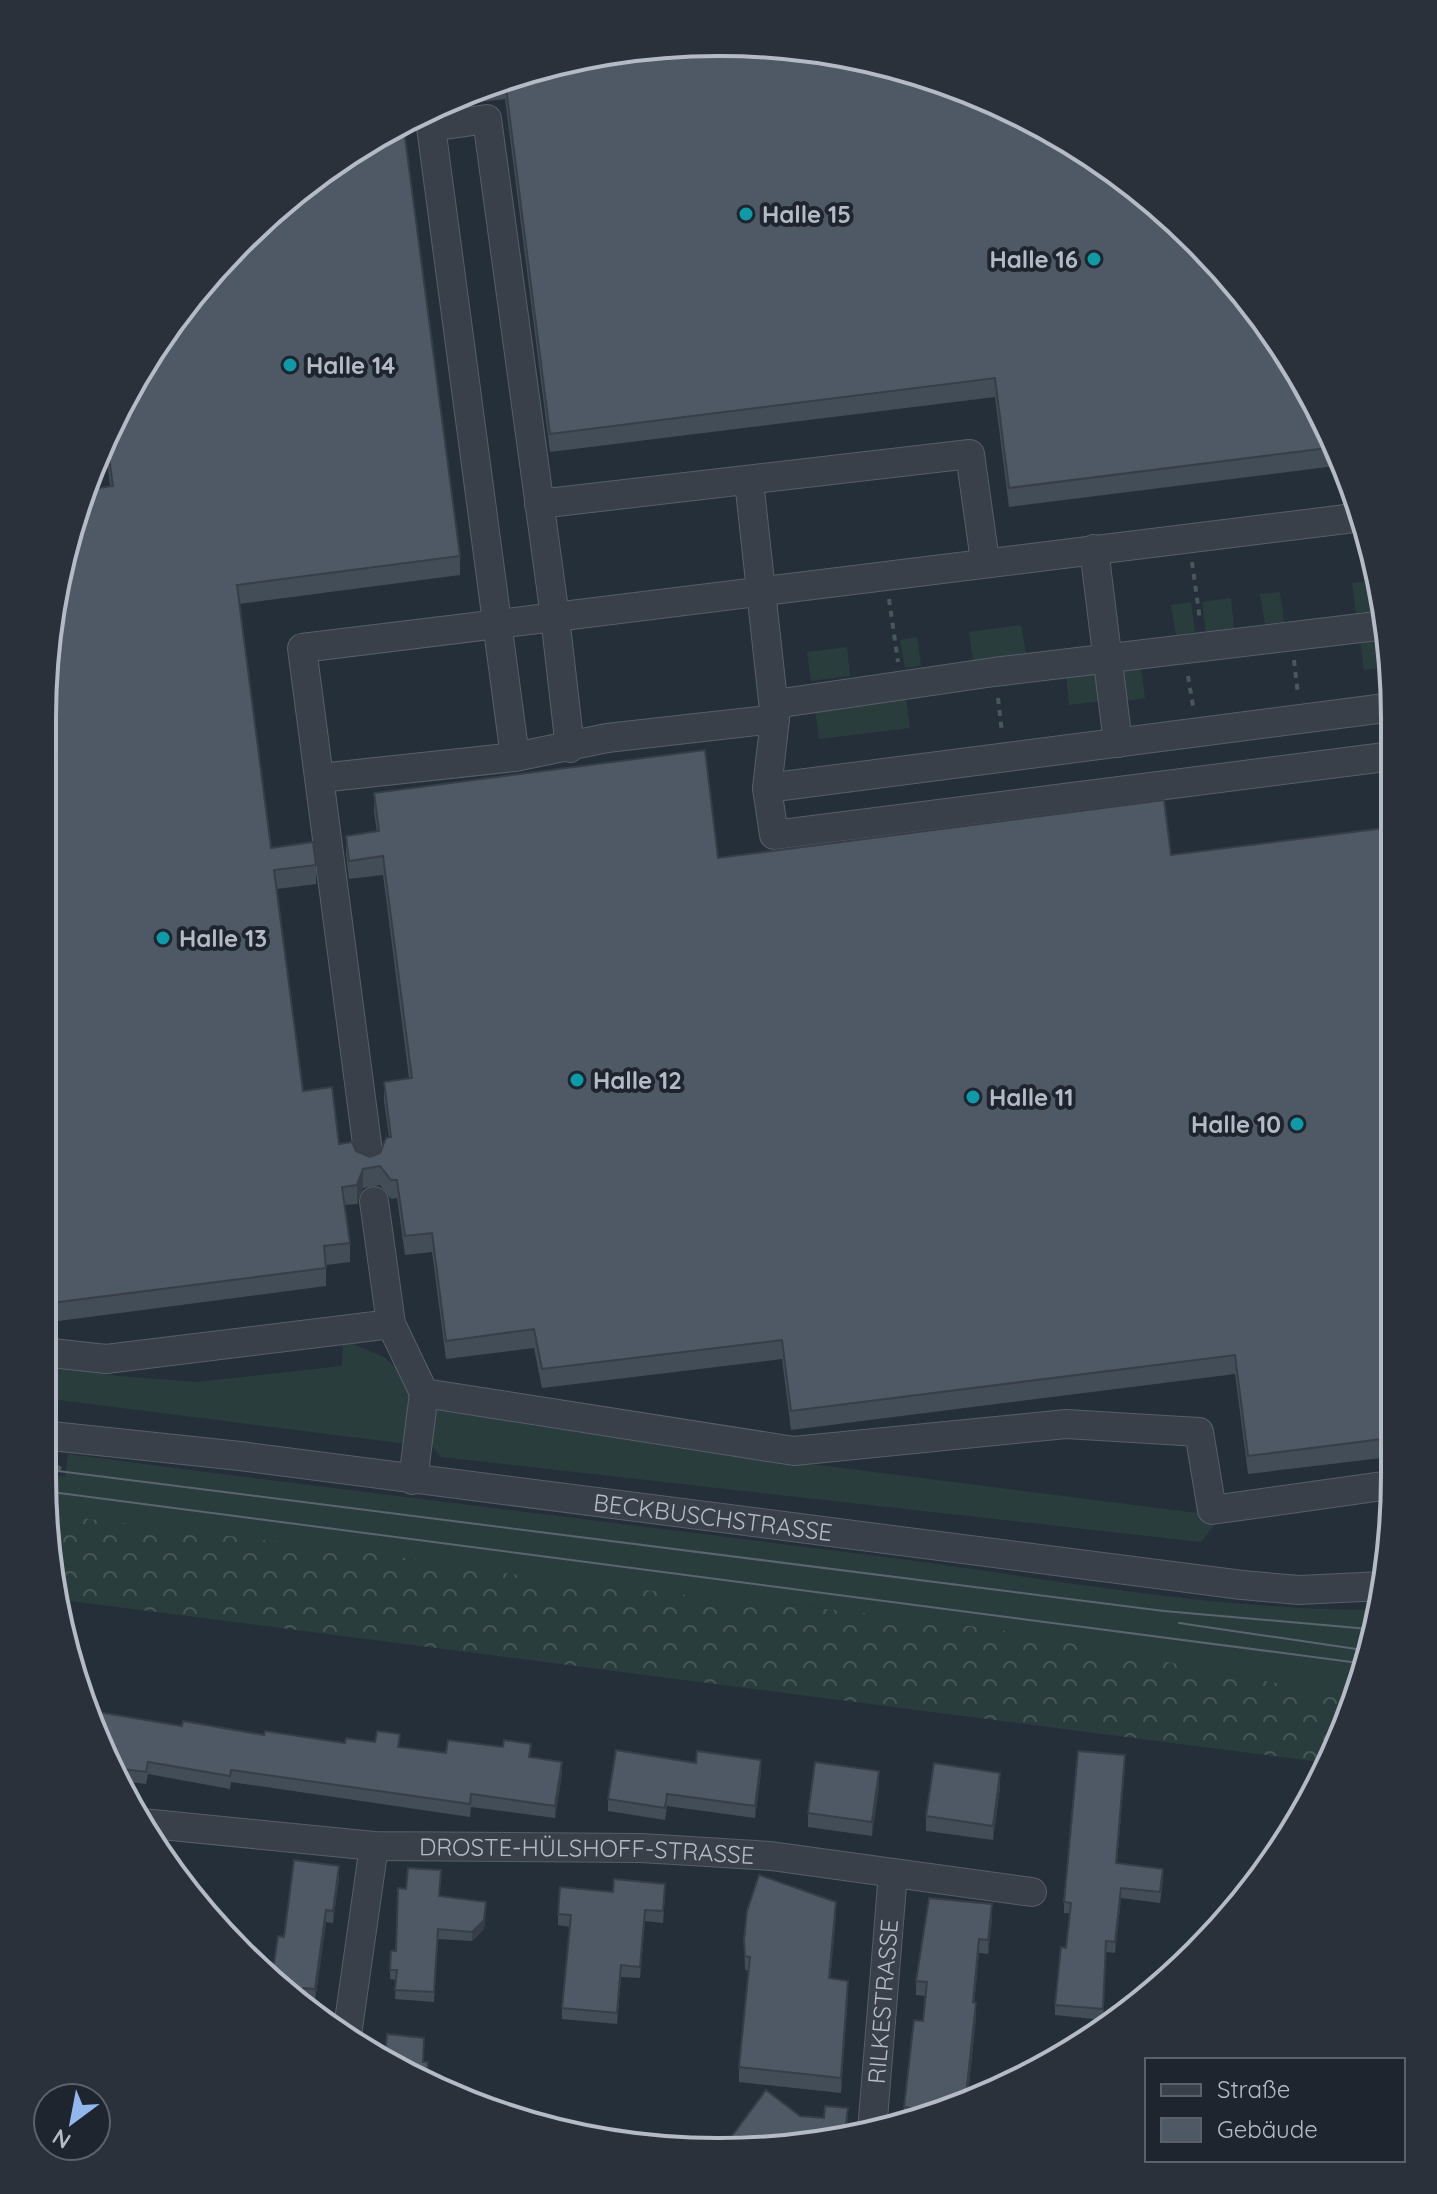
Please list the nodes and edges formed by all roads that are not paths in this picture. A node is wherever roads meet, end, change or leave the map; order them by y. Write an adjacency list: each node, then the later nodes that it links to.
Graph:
1 (749, 481): 2 (street); 5 (street); 6 (street)
2 (539, 504): 7 (street); 8 (street)
3 (1350, 518): 4 (street)
4 (1094, 549): 5 (street); 10 (street)
5 (985, 561): 6 (street)
6 (763, 591): 7 (street); 12 (street)
7 (555, 617): 8 (street); 14 (street)
8 (497, 622): 15 (street); 17 (street)
9 (1374, 626): 10 (street)
10 (1110, 659): 12 (street); 13 (street)
11 (1381, 708): 13 (street)
12 (775, 712): 14 (street); 18 (street)
13 (1118, 743): 18 (street)
14 (570, 748): 15 (street)
15 (515, 757): 17 (street)
16 (1381, 758): 18 (street)
17 (320, 778): 19 (street)
18 (767, 788)
19 (369, 1159)
20 (374, 1201): 21 (street)
21 (391, 1324): 22 (street); 23 (street)
22 (56, 1353)
23 (424, 1393): 25 (street); 26 (street)
24 (56, 1436): 25 (street, BECKBUSCHSTRASSE)
25 (413, 1480): 27 (street, BECKBUSCHSTRASSE)
26 (1381, 1486)
27 (1371, 1587)
28 (156, 1824): 29 (street, DROSTE-HÜLSHOFF-STRASSE)
29 (374, 1846): 30 (street, DROSTE-HÜLSHOFF-STRASSE); 32 (street)
30 (893, 1873): 31 (street, DROSTE-HÜLSHOFF-STRASSE); 33 (street, RILKESTRASSE)
31 (1032, 1892)
32 (348, 2025)
33 (873, 2119)

